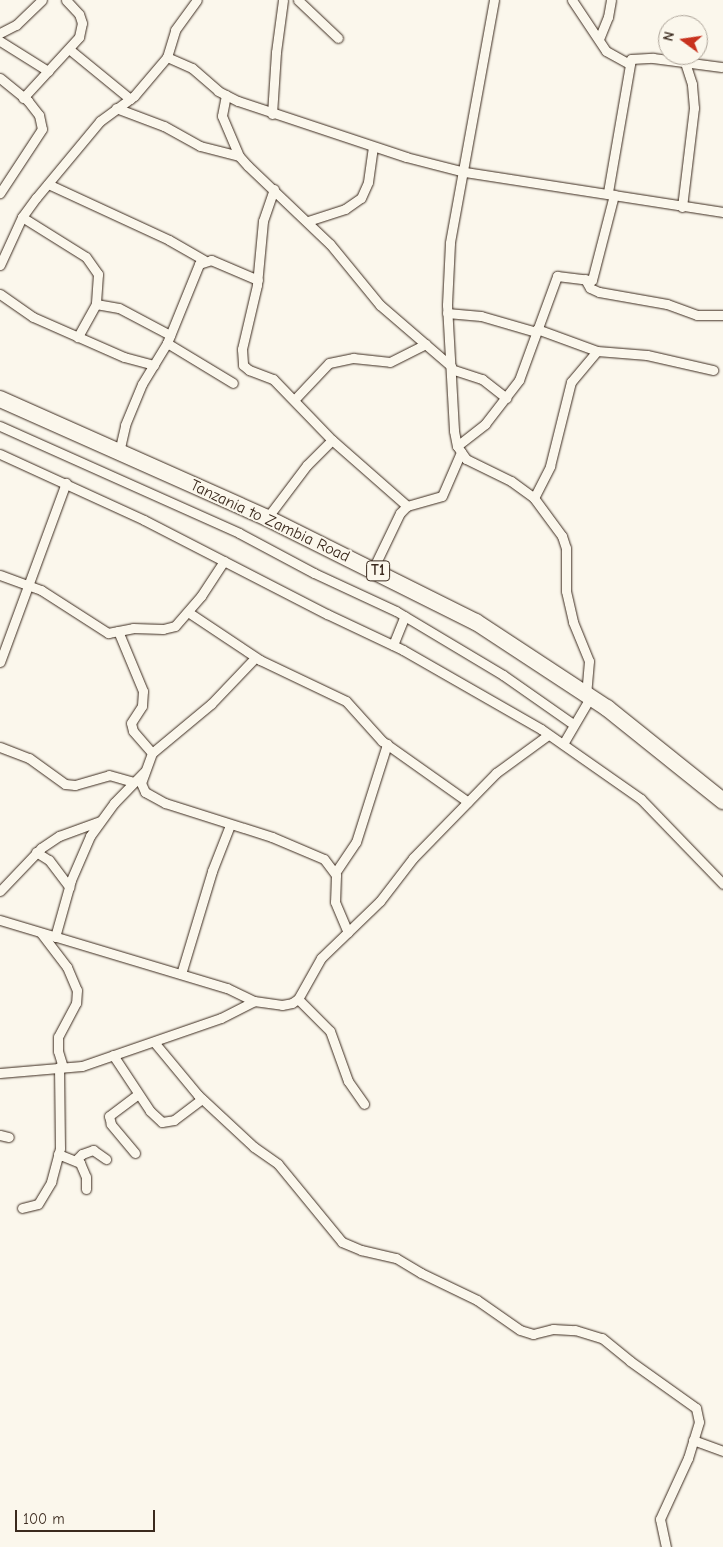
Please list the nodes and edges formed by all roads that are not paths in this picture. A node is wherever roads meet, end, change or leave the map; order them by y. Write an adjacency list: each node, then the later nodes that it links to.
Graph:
1 (42, 0): 9 (street)
2 (66, 0): 13 (street)
3 (197, 0): 14 (street)
4 (283, 0): 26 (street)
5 (298, 0): 10 (street)
6 (494, 0): 29 (street)
7 (572, 0): 11 (street)
8 (611, 0): 11 (street)
9 (0, 33)
10 (338, 38)
11 (599, 39): 16 (street)
12 (0, 41): 20 (street)
13 (69, 49): 20 (street); 24 (street)
14 (167, 57): 22 (street); 24 (street)
15 (658, 59): 16 (street)
16 (629, 64): 33 (street)
17 (686, 65): 34 (street)
18 (707, 65): 19 (street)
19 (721, 67)
20 (48, 71): 23 (street)
21 (0, 78): 23 (street)
22 (226, 95): 26 (street); 28 (street)
23 (24, 98): 32 (street)
24 (130, 99): 25 (street)
25 (116, 108): 28 (street); 30 (street)
26 (272, 114): 27 (street)
27 (373, 146): 29 (street); 37 (street)
28 (240, 156): 31 (street)
29 (465, 172): 33 (street); 44 (street)
30 (48, 184): 36 (street); 38 (street)
31 (274, 189): 37 (street); 41 (street)
32 (0, 193)
33 (611, 194): 34 (street); 40 (street)
34 (682, 208): 35 (street)
35 (723, 212)
36 (22, 217): 39 (street); 43 (street)
37 (308, 221): 49 (street)
38 (204, 260): 41 (street); 48 (street)
39 (0, 265)
40 (585, 279): 45 (street); 46 (street)
41 (258, 280): 57 (street)
42 (0, 294): 47 (street)
43 (96, 304): 47 (street); 48 (street)
44 (448, 313): 46 (street); 52 (street)
45 (723, 315)
46 (537, 331): 50 (street); 55 (street)
47 (78, 337): 51 (street)
48 (168, 339): 51 (street); 54 (street)
49 (426, 344): 52 (street); 57 (street)
50 (597, 351): 53 (street); 64 (street)
51 (154, 366): 61 (street)
52 (451, 367): 55 (street); 60 (street)
53 (712, 370)
54 (233, 383)
55 (506, 398): 60 (street)
56 (0, 399): 61 (highway, Tanzania to Zambia Road / T1)
57 (294, 400): 59 (street)
58 (0, 426): 72 (street)
59 (332, 440): 65 (street); 66 (street)
60 (460, 449): 64 (street); 65 (street)
61 (119, 452): 66 (highway, Tanzania to Zambia Road / T1)
62 (0, 454): 63 (street)
63 (66, 483): 67 (street); 70 (street)
64 (534, 498): 77 (street)
65 (406, 506): 68 (street)
66 (267, 518): 68 (highway, Tanzania to Zambia Road / T1)
67 (224, 561): 71 (street); 74 (street)
68 (373, 569): 77 (highway, Tanzania to Zambia Road / T1)
69 (0, 576): 70 (street)
70 (30, 586): 73 (street); 76 (street)
71 (188, 612): 73 (street); 75 (street)
72 (405, 616): 74 (street); 78 (street)
73 (118, 632): 83 (street)
74 (393, 645): 79 (street)
75 (255, 658): 80 (street); 83 (street)
76 (0, 662)
77 (588, 695): 78 (street); 86 (highway, Tanzania to Zambia Road / T1)
78 (574, 724): 81 (street)
79 (548, 735): 81 (street); 87 (street)
80 (387, 744): 87 (street); 91 (street)
81 (563, 744): 94 (street)
82 (0, 747): 85 (street)
83 (152, 753): 84 (street)
84 (145, 771): 85 (street); 89 (street)
85 (134, 782): 88 (street)
86 (723, 801)
87 (468, 802): 98 (street)
88 (100, 820): 90 (street); 95 (street)
89 (230, 825): 91 (street); 101 (street)
90 (36, 852): 93 (street); 95 (street)
91 (335, 872): 98 (street)
92 (0, 875): 93 (street)
93 (11, 878): 96 (street)
94 (723, 884)
95 (69, 887): 100 (street)
96 (0, 891)
97 (0, 920): 99 (street)
98 (348, 932): 102 (street)
99 (41, 933): 100 (street); 106 (street)
100 (55, 937): 101 (street)
101 (181, 974): 103 (street)
102 (298, 999): 103 (street); 110 (street)
103 (254, 1001): 104 (street)
104 (154, 1042): 105 (street); 109 (street)
105 (113, 1055): 106 (street); 108 (street)
106 (61, 1067): 107 (street); 112 (street)
107 (0, 1074)
108 (138, 1094): 109 (street); 111 (street)
109 (202, 1099): 117 (street)
110 (364, 1104)
111 (135, 1153)
112 (58, 1154): 113 (street); 116 (street)
113 (77, 1159): 114 (street); 115 (street)
114 (106, 1159)
115 (86, 1189)
116 (22, 1208)
117 (693, 1440): 118 (street); 119 (street)
118 (723, 1450)
119 (666, 1547)

